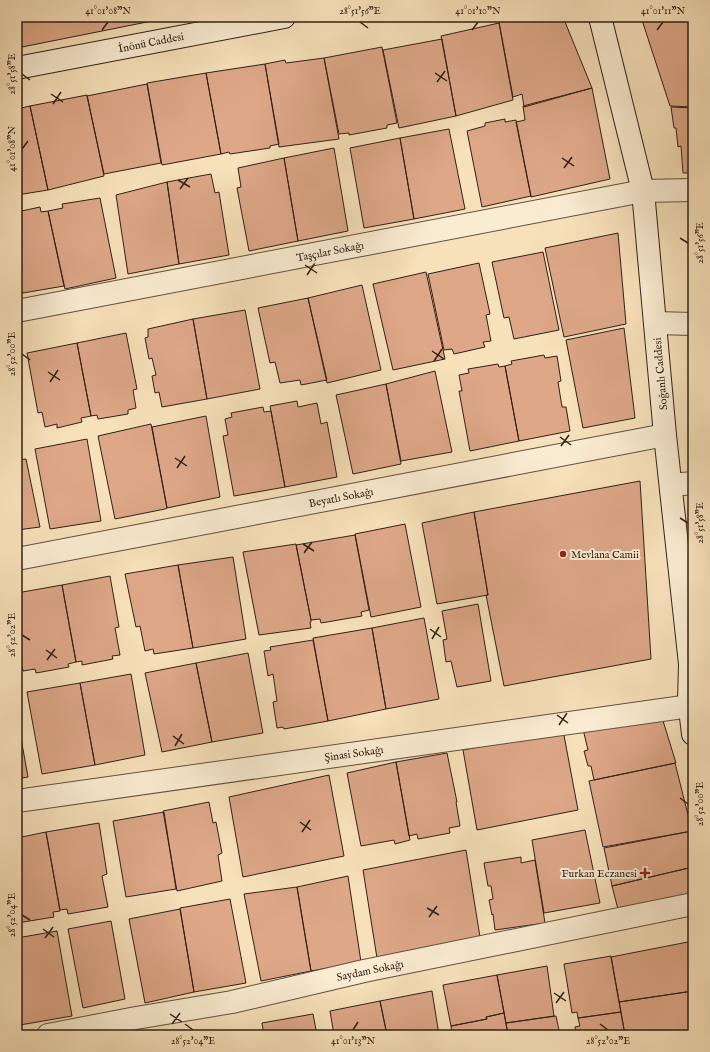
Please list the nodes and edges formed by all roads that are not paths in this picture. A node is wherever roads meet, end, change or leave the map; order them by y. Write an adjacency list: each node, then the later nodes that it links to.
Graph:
1 (284, 17): 3 (street, İnönü Caddesi)
2 (600, 17): 5 (street, Soğanlı Caddesi)
3 (17, 68)
4 (693, 190): 5 (street, Taşçılar Sokağı)
5 (643, 191): 6 (street, Taşçılar Sokağı); 7 (street, Soğanlı Caddesi)
6 (17, 311)
7 (655, 323): 8 (street); 9 (street, Soğanlı Caddesi)
8 (693, 324)
9 (665, 435): 11 (street, Soğanlı Caddesi); 12 (street, Beyatlı Sokağı)
10 (693, 483): 11 (street)
11 (671, 485): 13 (street, Soğanlı Caddesi)
12 (17, 559)
13 (689, 617): 14 (street, Soğanlı Caddesi)
14 (690, 706): 15 (street, Soğanlı Caddesi); 16 (street, Şinasi Sokağı)
15 (693, 734)
16 (17, 801)
17 (693, 904): 18 (street, Saydam Sokağı)
18 (48, 1035)

